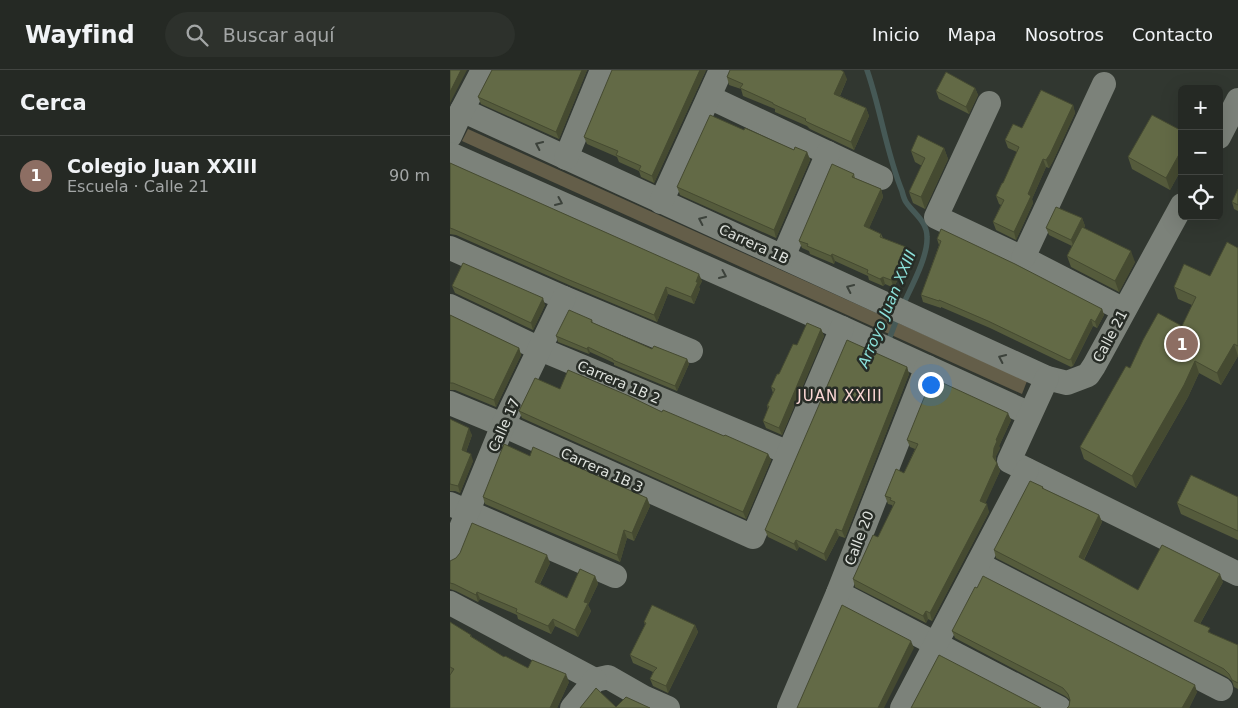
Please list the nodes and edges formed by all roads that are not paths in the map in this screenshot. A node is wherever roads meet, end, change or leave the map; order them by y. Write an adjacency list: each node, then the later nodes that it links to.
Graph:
1 (482, 70): 8 (street)
2 (602, 70): 13 (street)
3 (721, 70): 5 (street)
4 (1104, 84): 19 (street)
5 (709, 97): 11 (street); 15 (street)
6 (1238, 100): 9 (street)
7 (989, 103): 19 (street)
8 (462, 110): 10 (street); 13 (street, Carrera 1B, one-way to 8)
9 (1223, 130)
10 (450, 136)
11 (828, 153): 14 (street); 18 (street)
12 (450, 154): 23 (street, one-way to 23)
13 (566, 158): 15 (street, Carrera 1B)
14 (881, 178)
15 (661, 202): 18 (street, Carrera 1B, one-way to 15)
16 (1178, 212): 22 (street, Calle 21)
17 (450, 248): 20 (street)
18 (783, 257): 27 (street, Carrera 1B, one-way to 18)
19 (1024, 258): 22 (street)
20 (564, 298): 24 (street, Calle 17); 25 (street)
21 (450, 306): 24 (street, Carrera 1B 2)
22 (1124, 310): 27 (street, Calle 21)
23 (842, 328): 26 (street); 31 (street)
24 (540, 349): 30 (street, Calle 17); 31 (street, Carrera 1B 2)
25 (691, 351)
26 (926, 367): 29 (street); 38 (street, Calle 20)
27 (1047, 378): 29 (street)
28 (450, 403): 30 (street, Carrera 1B 3)
29 (1030, 414): 32 (street)
30 (502, 425): 31 (street, Carrera 1B 3); 33 (street, Calle 17)
31 (789, 453)
32 (1018, 466): 35 (street); 36 (street)
33 (459, 508): 34 (street, Calle 17); 37 (street)
34 (450, 555)
35 (978, 564): 40 (street); 42 (street)
36 (1238, 574)
37 (615, 576)
38 (838, 592): 40 (street); 45 (street, Calle 20)
39 (450, 603): 41 (street)
40 (936, 644): 46 (street); 47 (street)
41 (595, 680): 43 (street); 44 (street)
42 (1221, 689)
43 (572, 708)
44 (668, 708)
45 (788, 708)
46 (902, 708)
47 (1059, 708)

